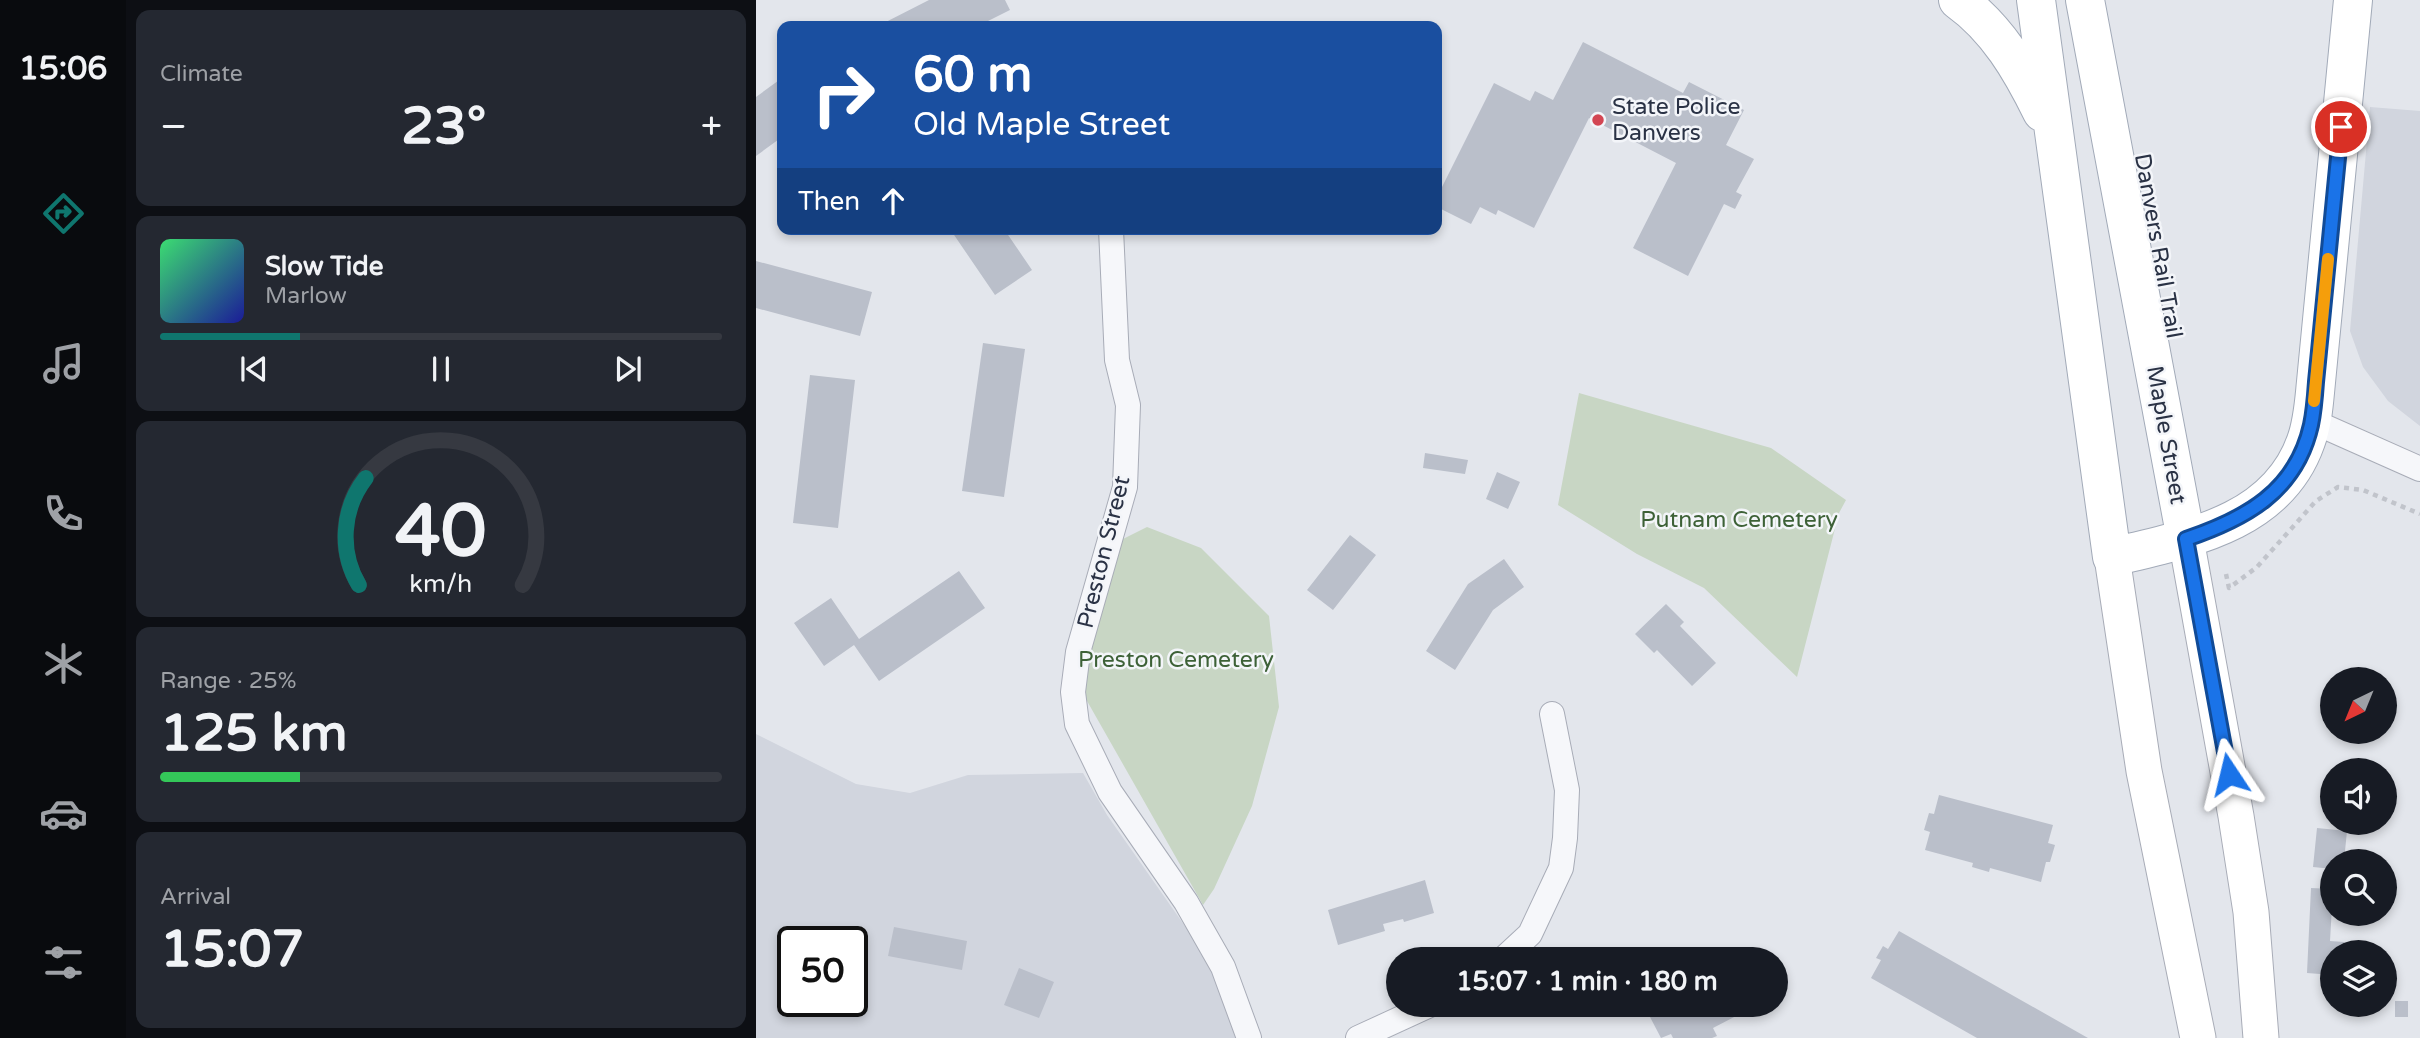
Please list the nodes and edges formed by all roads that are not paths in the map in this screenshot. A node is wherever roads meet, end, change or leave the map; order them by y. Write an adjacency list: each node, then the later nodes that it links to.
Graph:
1 (1958, 0): 5 (main road)
2 (2036, 0): 5 (main road)
3 (2085, 0): 9 (main road, Maple Street)
4 (2353, 0): 7 (main road)
5 (2058, 154): 10 (main road)
6 (1111, 235): 14 (street, Preston Street)
7 (2312, 421): 8 (street); 9 (main road)
8 (2420, 469)
9 (2201, 534): 10 (main road); 17 (main road, Maple Street)
10 (2112, 556): 16 (main road)
11 (1552, 714): 12 (street)
12 (1516, 947)
13 (1404, 1017): 15 (street)
14 (1250, 1038)
15 (1358, 1038)
16 (2198, 1038)
17 (2260, 1038)

